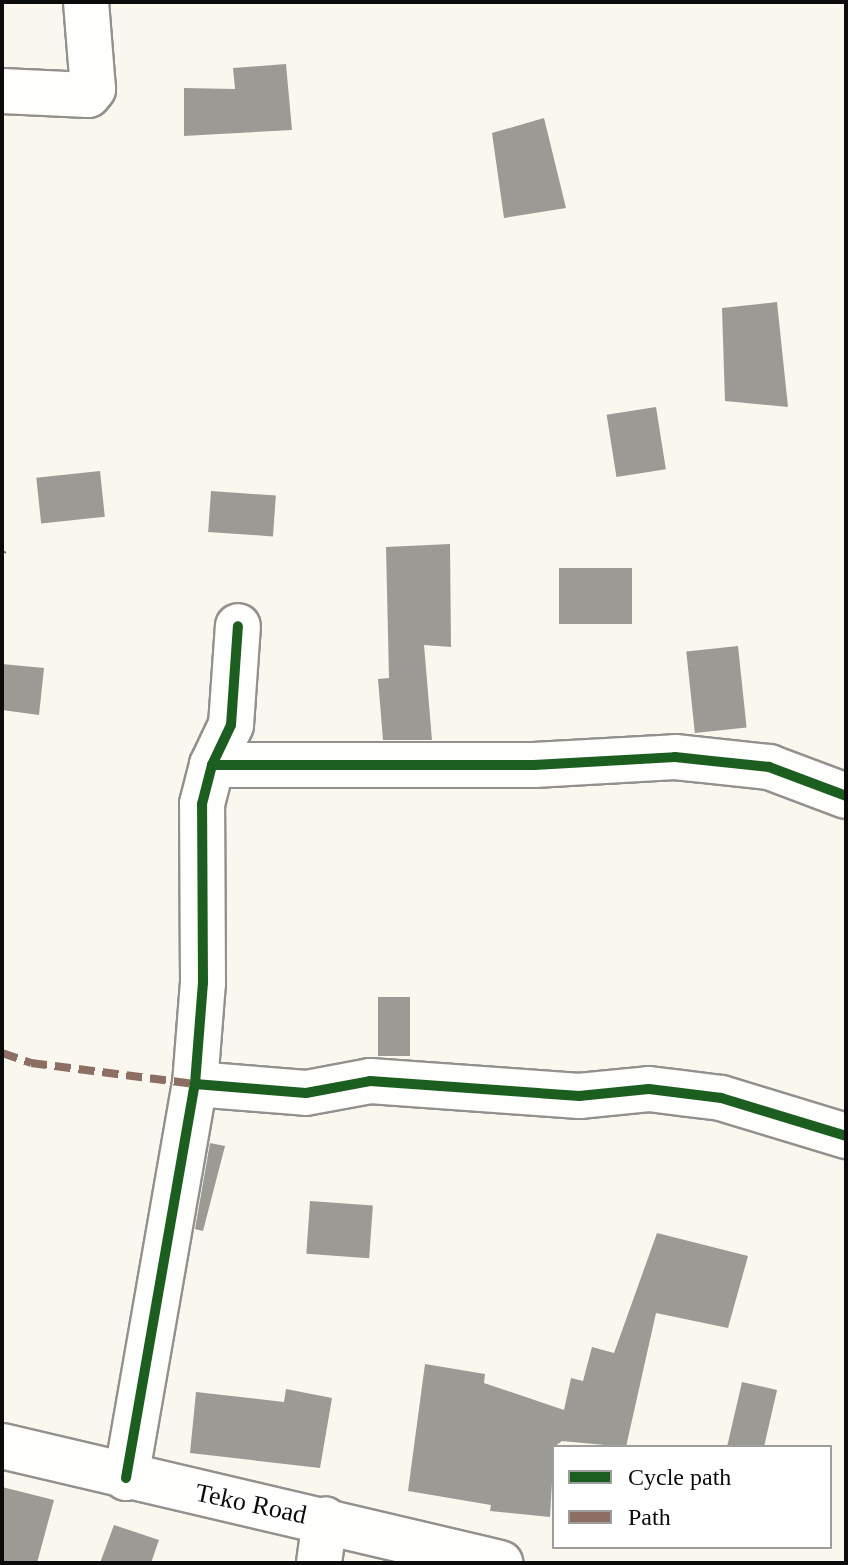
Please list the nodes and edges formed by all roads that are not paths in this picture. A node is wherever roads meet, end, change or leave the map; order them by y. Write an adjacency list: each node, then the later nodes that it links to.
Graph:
1 (86, 2): 2 (street)
2 (2, 91)
3 (238, 626): 4 (street)
4 (212, 765): 5 (street); 6 (street)
5 (846, 796)
6 (195, 1084): 7 (street); 9 (street)
7 (846, 1136)
8 (2, 1446): 9 (street, Teko Road)
9 (126, 1478): 10 (street, Teko Road)
10 (325, 1519): 11 (street); 12 (street, Teko Road)
11 (319, 1563)
12 (500, 1563)

